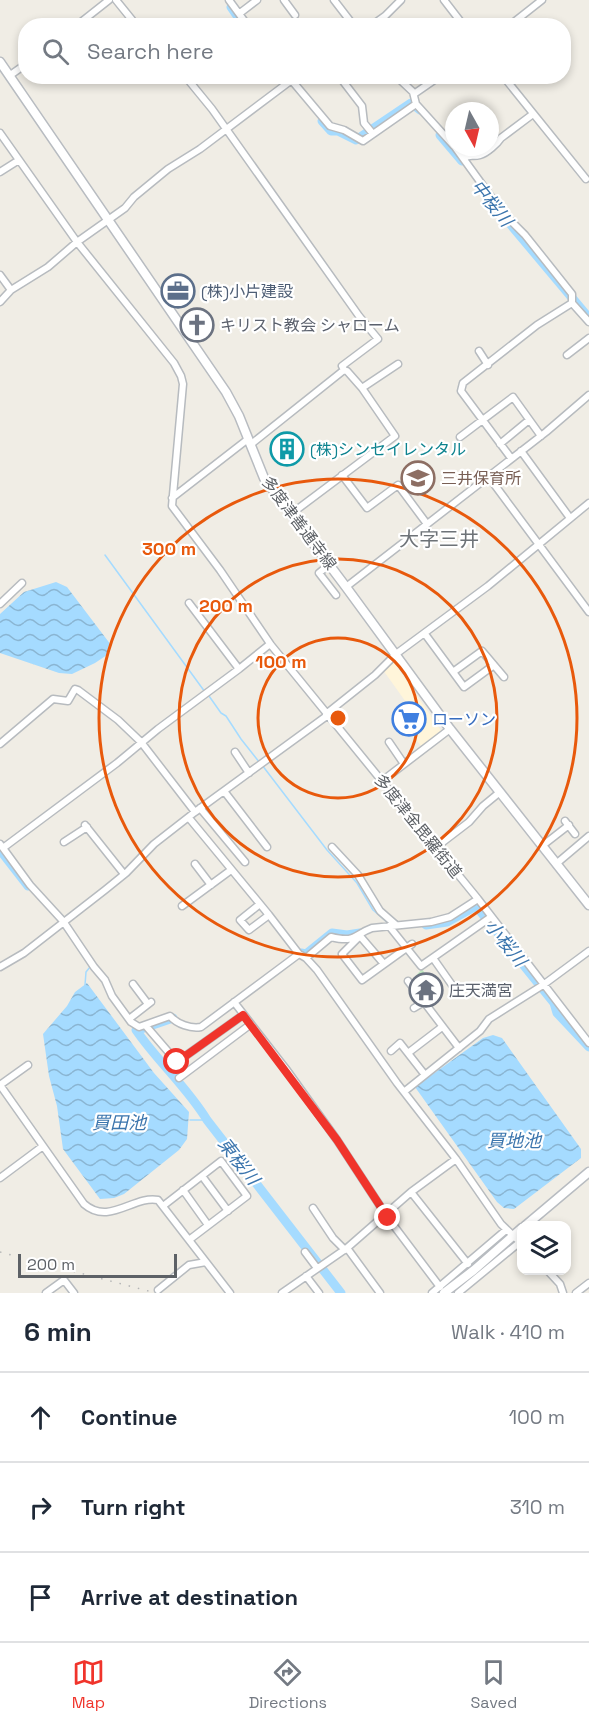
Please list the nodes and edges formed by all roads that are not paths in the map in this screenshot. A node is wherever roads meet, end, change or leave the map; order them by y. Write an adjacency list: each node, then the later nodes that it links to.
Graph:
1 (109, 0): 12 (street)
2 (116, 0): 13 (street)
3 (229, 0): 10 (street)
4 (256, 0): 10 (street)
5 (284, 0): 11 (street)
6 (334, 0): 15 (street)
7 (401, 0): 16 (street)
8 (444, 0): 17 (street)
9 (542, 0): 18 (street)
10 (240, 13): 14 (street)
11 (296, 15)
12 (86, 18)
13 (131, 18)
14 (243, 18)
15 (348, 18)
16 (381, 18)
17 (458, 18)
18 (519, 18)
19 (0, 62): 21 (main road, 多度津善通寺線)
20 (18, 70): 21 (street)
21 (9, 76): 40 (main road, 多度津善通寺線)
22 (191, 84): 32 (street)
23 (283, 84): 32 (street)
24 (294, 84): 33 (street)
25 (345, 84): 33 (street)
26 (404, 84): 29 (street)
27 (428, 84): 29 (street)
28 (511, 84): 31 (street)
29 (414, 94): 30 (street)
30 (415, 105): 33 (street); 35 (street)
31 (533, 114): 36 (street); 39 (street)
32 (226, 128): 40 (street); 52 (street)
33 (371, 132)
34 (0, 133): 37 (street)
35 (445, 136)
36 (464, 158): 44 (street)
37 (19, 160): 38 (street); 41 (street)
38 (0, 172)
39 (586, 179)
40 (108, 220): 41 (street); 59 (main road, 多度津善通寺線)
41 (77, 242): 43 (street); 65 (street)
42 (0, 275): 43 (street)
43 (11, 290): 45 (street)
44 (572, 300): 46 (street); 51 (street)
45 (0, 302)
46 (589, 322)
47 (589, 338): 49 (street)
48 (479, 351): 51 (street)
49 (567, 355)
50 (398, 364): 53 (street)
51 (488, 364): 55 (street)
52 (344, 370): 53 (street); 59 (street)
53 (362, 388): 63 (street)
54 (589, 395): 57 (street)
55 (483, 420): 56 (street); 58 (street); 60 (street)
56 (530, 420): 57 (street); 60 (street)
57 (541, 436): 61 (street)
58 (460, 437)
59 (249, 442): 65 (street); 67 (main road, 多度津善通寺線)
60 (500, 444): 62 (street)
61 (521, 451): 62 (street); 68 (street)
62 (511, 458): 64 (street)
63 (342, 476): 67 (street); 69 (street)
64 (488, 476): 69 (street); 70 (street)
65 (172, 498): 79 (street, 多度津金毘羅街道)
66 (589, 503): 68 (street)
67 (291, 514): 71 (main road, 多度津善通寺線)
68 (570, 518): 70 (street)
69 (427, 524): 73 (street)
70 (540, 543): 77 (street); 78 (street)
71 (330, 564): 73 (main road, 多度津善通寺線); 74 (street)
72 (22, 583): 76 (street)
73 (346, 587): 80 (main road, 多度津善通寺線)
74 (336, 594)
75 (189, 603): 82 (street)
76 (0, 604)
77 (589, 612)
78 (425, 634): 80 (street); 83 (street)
79 (270, 644): 82 (street); 85 (street, 多度津金毘羅街道)
80 (396, 654): 85 (street); 86 (main road, 多度津善通寺線)
81 (494, 665): 83 (street); 83 (street); 84 (street)
82 (239, 669): 87 (street)
83 (453, 672)
84 (504, 677)
85 (327, 715): 92 (street); 93 (street, 多度津金毘羅街道)
86 (450, 729): 91 (street); 95 (main road, 多度津善通寺線)
87 (141, 742): 89 (street); 96 (street); 101 (street)
88 (388, 742): 91 (street)
89 (0, 744)
90 (235, 752): 92 (street)
91 (404, 764): 93 (street)
92 (249, 773): 94 (street)
93 (382, 781): 105 (street, 多度津金毘羅街道)
94 (224, 791): 96 (street); 103 (street)
95 (500, 792): 102 (main road, 多度津善通寺線); 105 (street)
96 (198, 810): 97 (street); 106 (street)
97 (189, 818): 109 (street); 110 (street)
98 (575, 834): 102 (street)
99 (589, 836): 108 (street)
100 (64, 842): 110 (street)
101 (1, 846): 118 (street)
102 (542, 846): 108 (main road, 多度津善通寺線)
103 (267, 847)
104 (332, 847): 119 (street)
105 (435, 848): 112 (street, 多度津金毘羅街道)
106 (245, 862)
107 (195, 864): 111 (street)
108 (556, 864): 114 (main road, 多度津善通寺線)
109 (231, 870): 111 (street); 113 (street)
110 (124, 874): 118 (street)
111 (211, 885): 115 (street)
112 (477, 899): 117 (street, 多度津金毘羅街道); 119 (street)
113 (260, 904): 116 (street); 116 (street)
114 (589, 905)
115 (182, 906)
116 (269, 915): 123 (street)
117 (491, 917): 125 (street); 131 (street, 多度津金毘羅街道)
118 (63, 921): 127 (street); 136 (street)
119 (392, 925): 120 (street); 121 (street)
120 (360, 936): 124 (street); 126 (street); 126 (street)
121 (409, 946): 125 (street); 126 (street)
122 (589, 951): 131 (street)
123 (299, 954): 124 (street); 132 (street)
124 (306, 958): 147 (street)
125 (433, 958): 130 (street)
126 (384, 964)
127 (0, 967)
128 (408, 981): 133 (street)
129 (133, 984): 136 (street)
130 (452, 985)
131 (543, 985): 140 (street, 多度津金毘羅街道); 141 (street)
132 (234, 1002): 135 (street); 138 (street)
133 (424, 1002): 134 (street); 139 (street)
134 (414, 1008)
135 (243, 1015): 137 (street); 138 (street)
136 (129, 1019): 138 (street)
137 (251, 1024): 146 (street); 158 (street)
138 (147, 1027)
139 (442, 1027): 141 (street); 143 (street)
140 (589, 1042)
141 (459, 1048): 145 (street)
142 (391, 1051): 143 (street)
143 (408, 1053): 145 (street)
144 (28, 1065): 148 (street)
145 (425, 1075): 147 (street)
146 (179, 1078)
147 (405, 1091): 149 (street)
148 (43, 1146): 152 (street); 155 (street)
149 (456, 1159): 154 (street); 161 (street)
150 (589, 1172): 159 (main road)
151 (202, 1176): 153 (street); 157 (street); 157 (street)
152 (0, 1178)
153 (183, 1190): 155 (street); 160 (street)
154 (411, 1192): 158 (street); 166 (street)
155 (163, 1206): 162 (street)
156 (313, 1208): 163 (street)
157 (228, 1210): 160 (street)
158 (387, 1214): 163 (street); 172 (street)
159 (530, 1221)
160 (208, 1225): 162 (street)
161 (515, 1238): 166 (street); 172 (main road); 180 (street)
162 (189, 1240): 165 (street)
163 (346, 1249): 167 (street); 178 (street)
164 (305, 1252): 167 (street)
165 (206, 1262): 171 (street); 175 (street)
166 (468, 1263): 172 (street)
167 (319, 1267): 169 (street)
168 (552, 1275): 181 (street)
169 (306, 1276): 176 (street); 177 (street)
170 (589, 1283): 182 (street)
171 (158, 1290)
172 (442, 1290): 179 (street)
173 (46, 1293): 174 (street)
174 (74, 1293)
175 (230, 1293)
176 (282, 1293)
177 (319, 1293)
178 (380, 1293)
179 (432, 1293)
180 (458, 1293)
181 (563, 1293)
182 (576, 1293)

